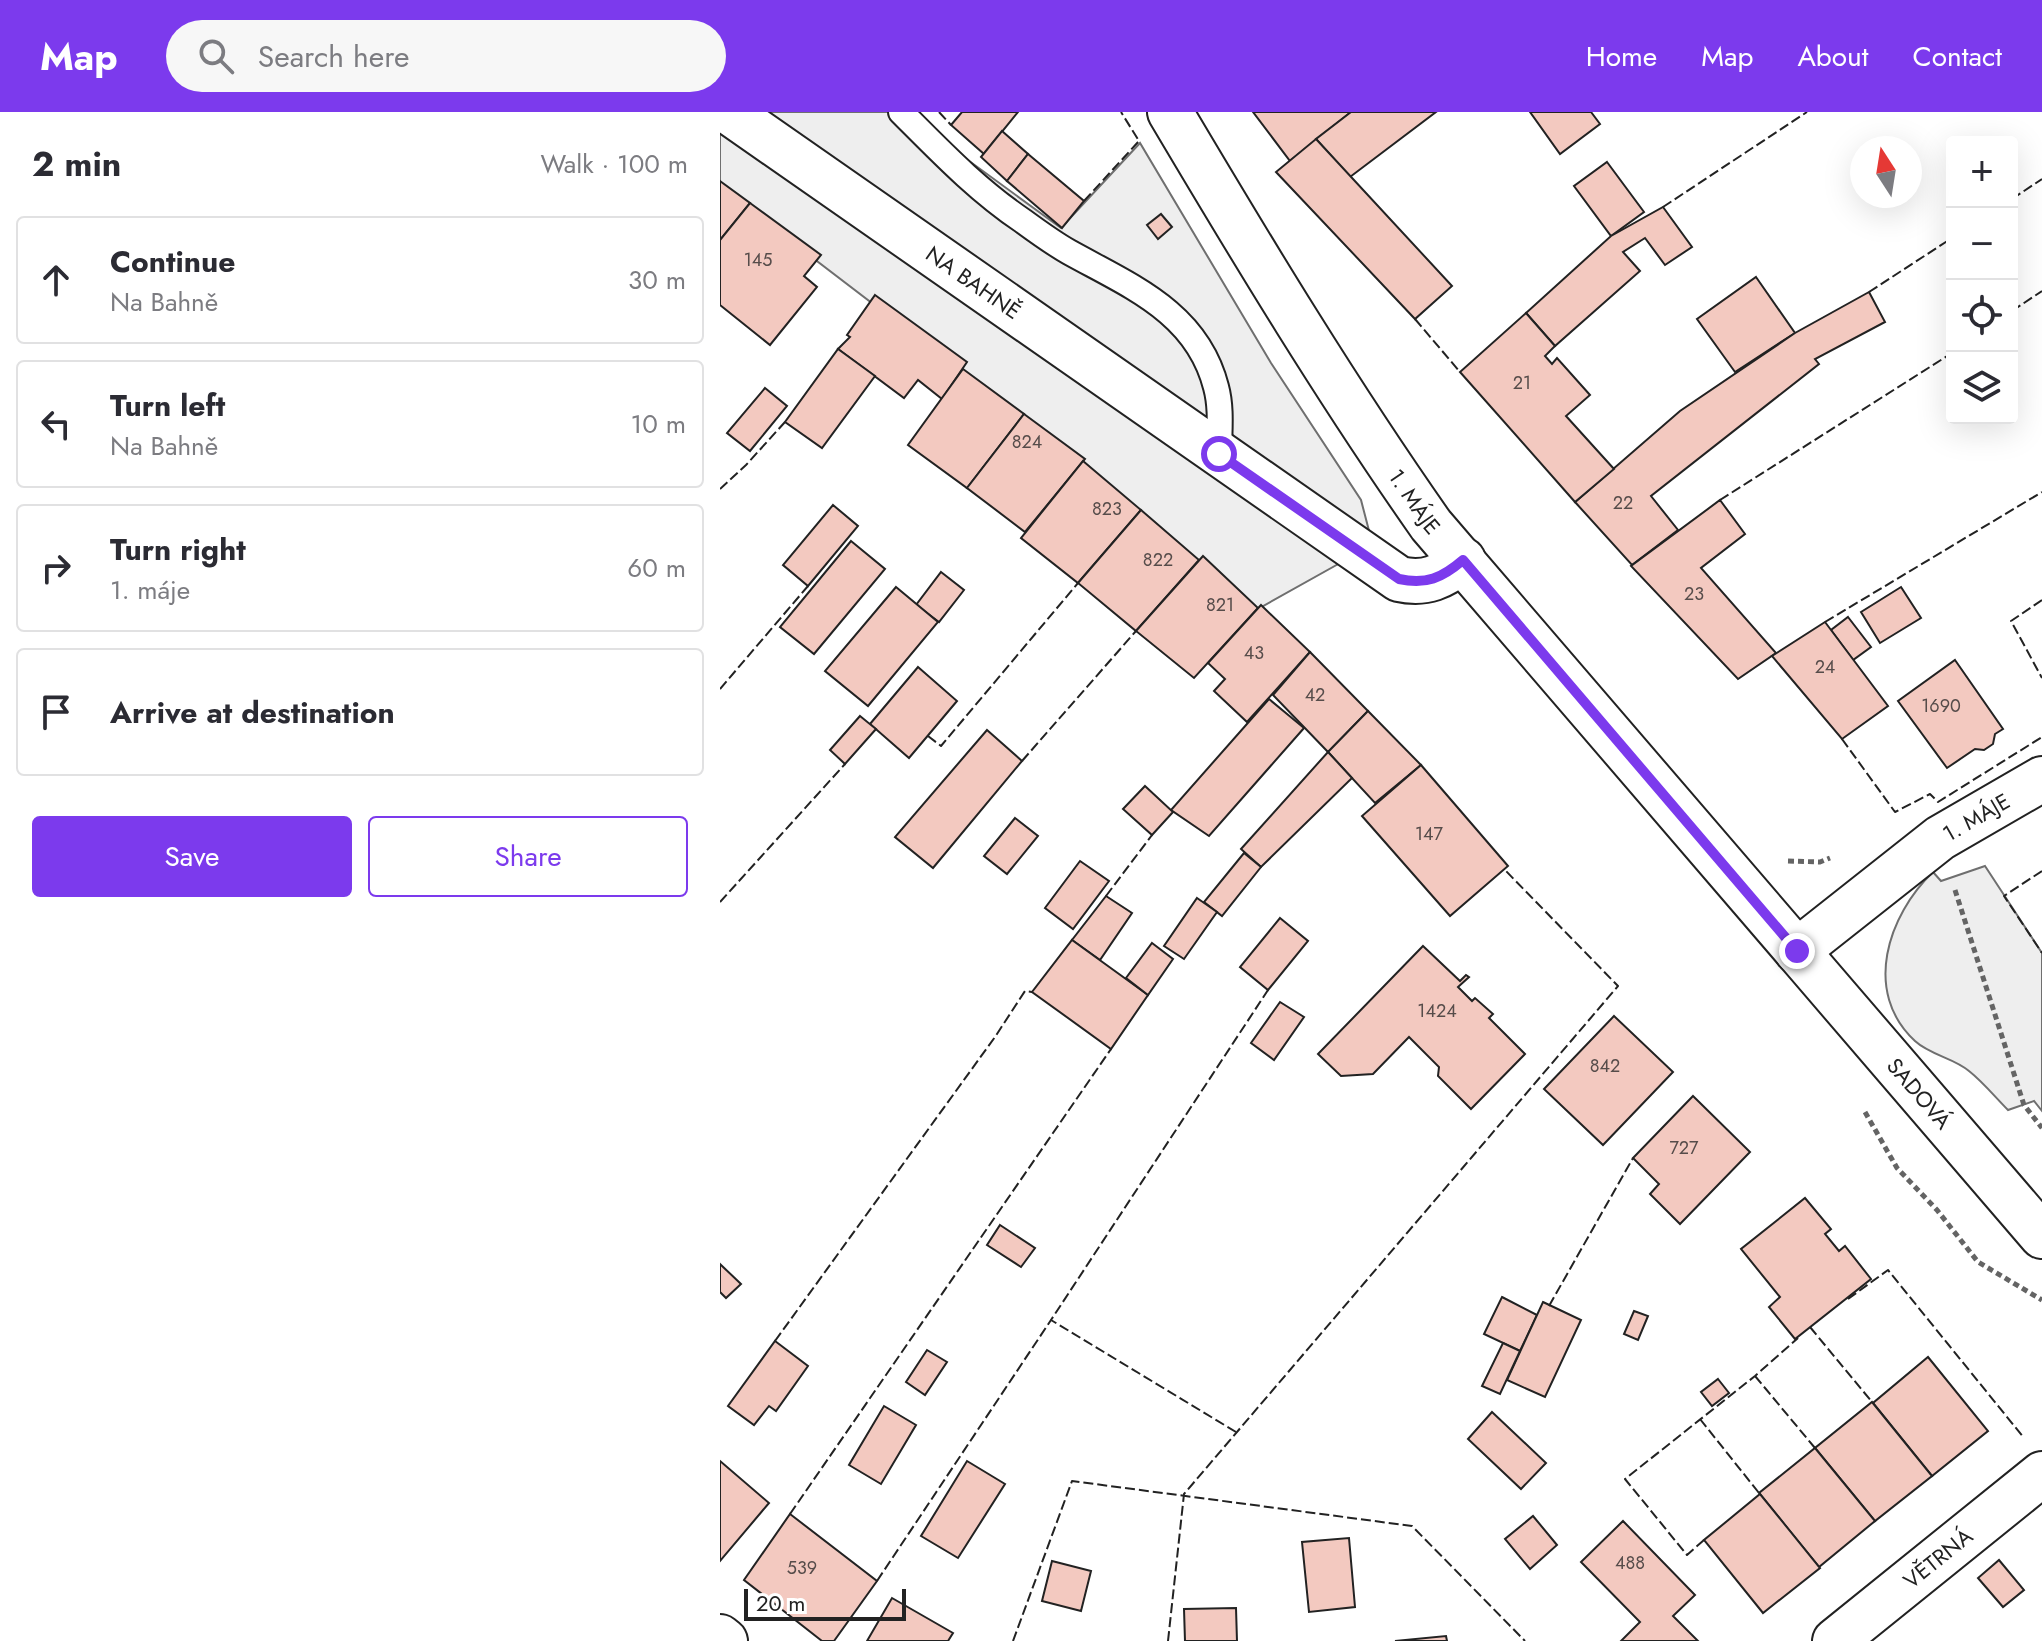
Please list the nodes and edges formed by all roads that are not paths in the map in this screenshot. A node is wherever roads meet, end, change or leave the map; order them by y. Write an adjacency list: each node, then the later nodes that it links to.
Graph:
1 (729, 112): 4 (street, NA BAHNĚ)
2 (901, 112): 4 (lane)
3 (1170, 112): 5 (street, 1. MÁJE)
4 (1219, 454): 5 (street, NA BAHNĚ)
5 (1463, 560): 7 (street, 1. MÁJE)
6 (2042, 779): 7 (street, 1. MÁJE)
7 (1797, 951): 8 (street, SADOVÁ)
8 (2042, 1236)
9 (2042, 1474): 12 (street, VĚTRNÁ)
10 (720, 1637): 11 (street)
11 (725, 1641)
12 (1835, 1641)

